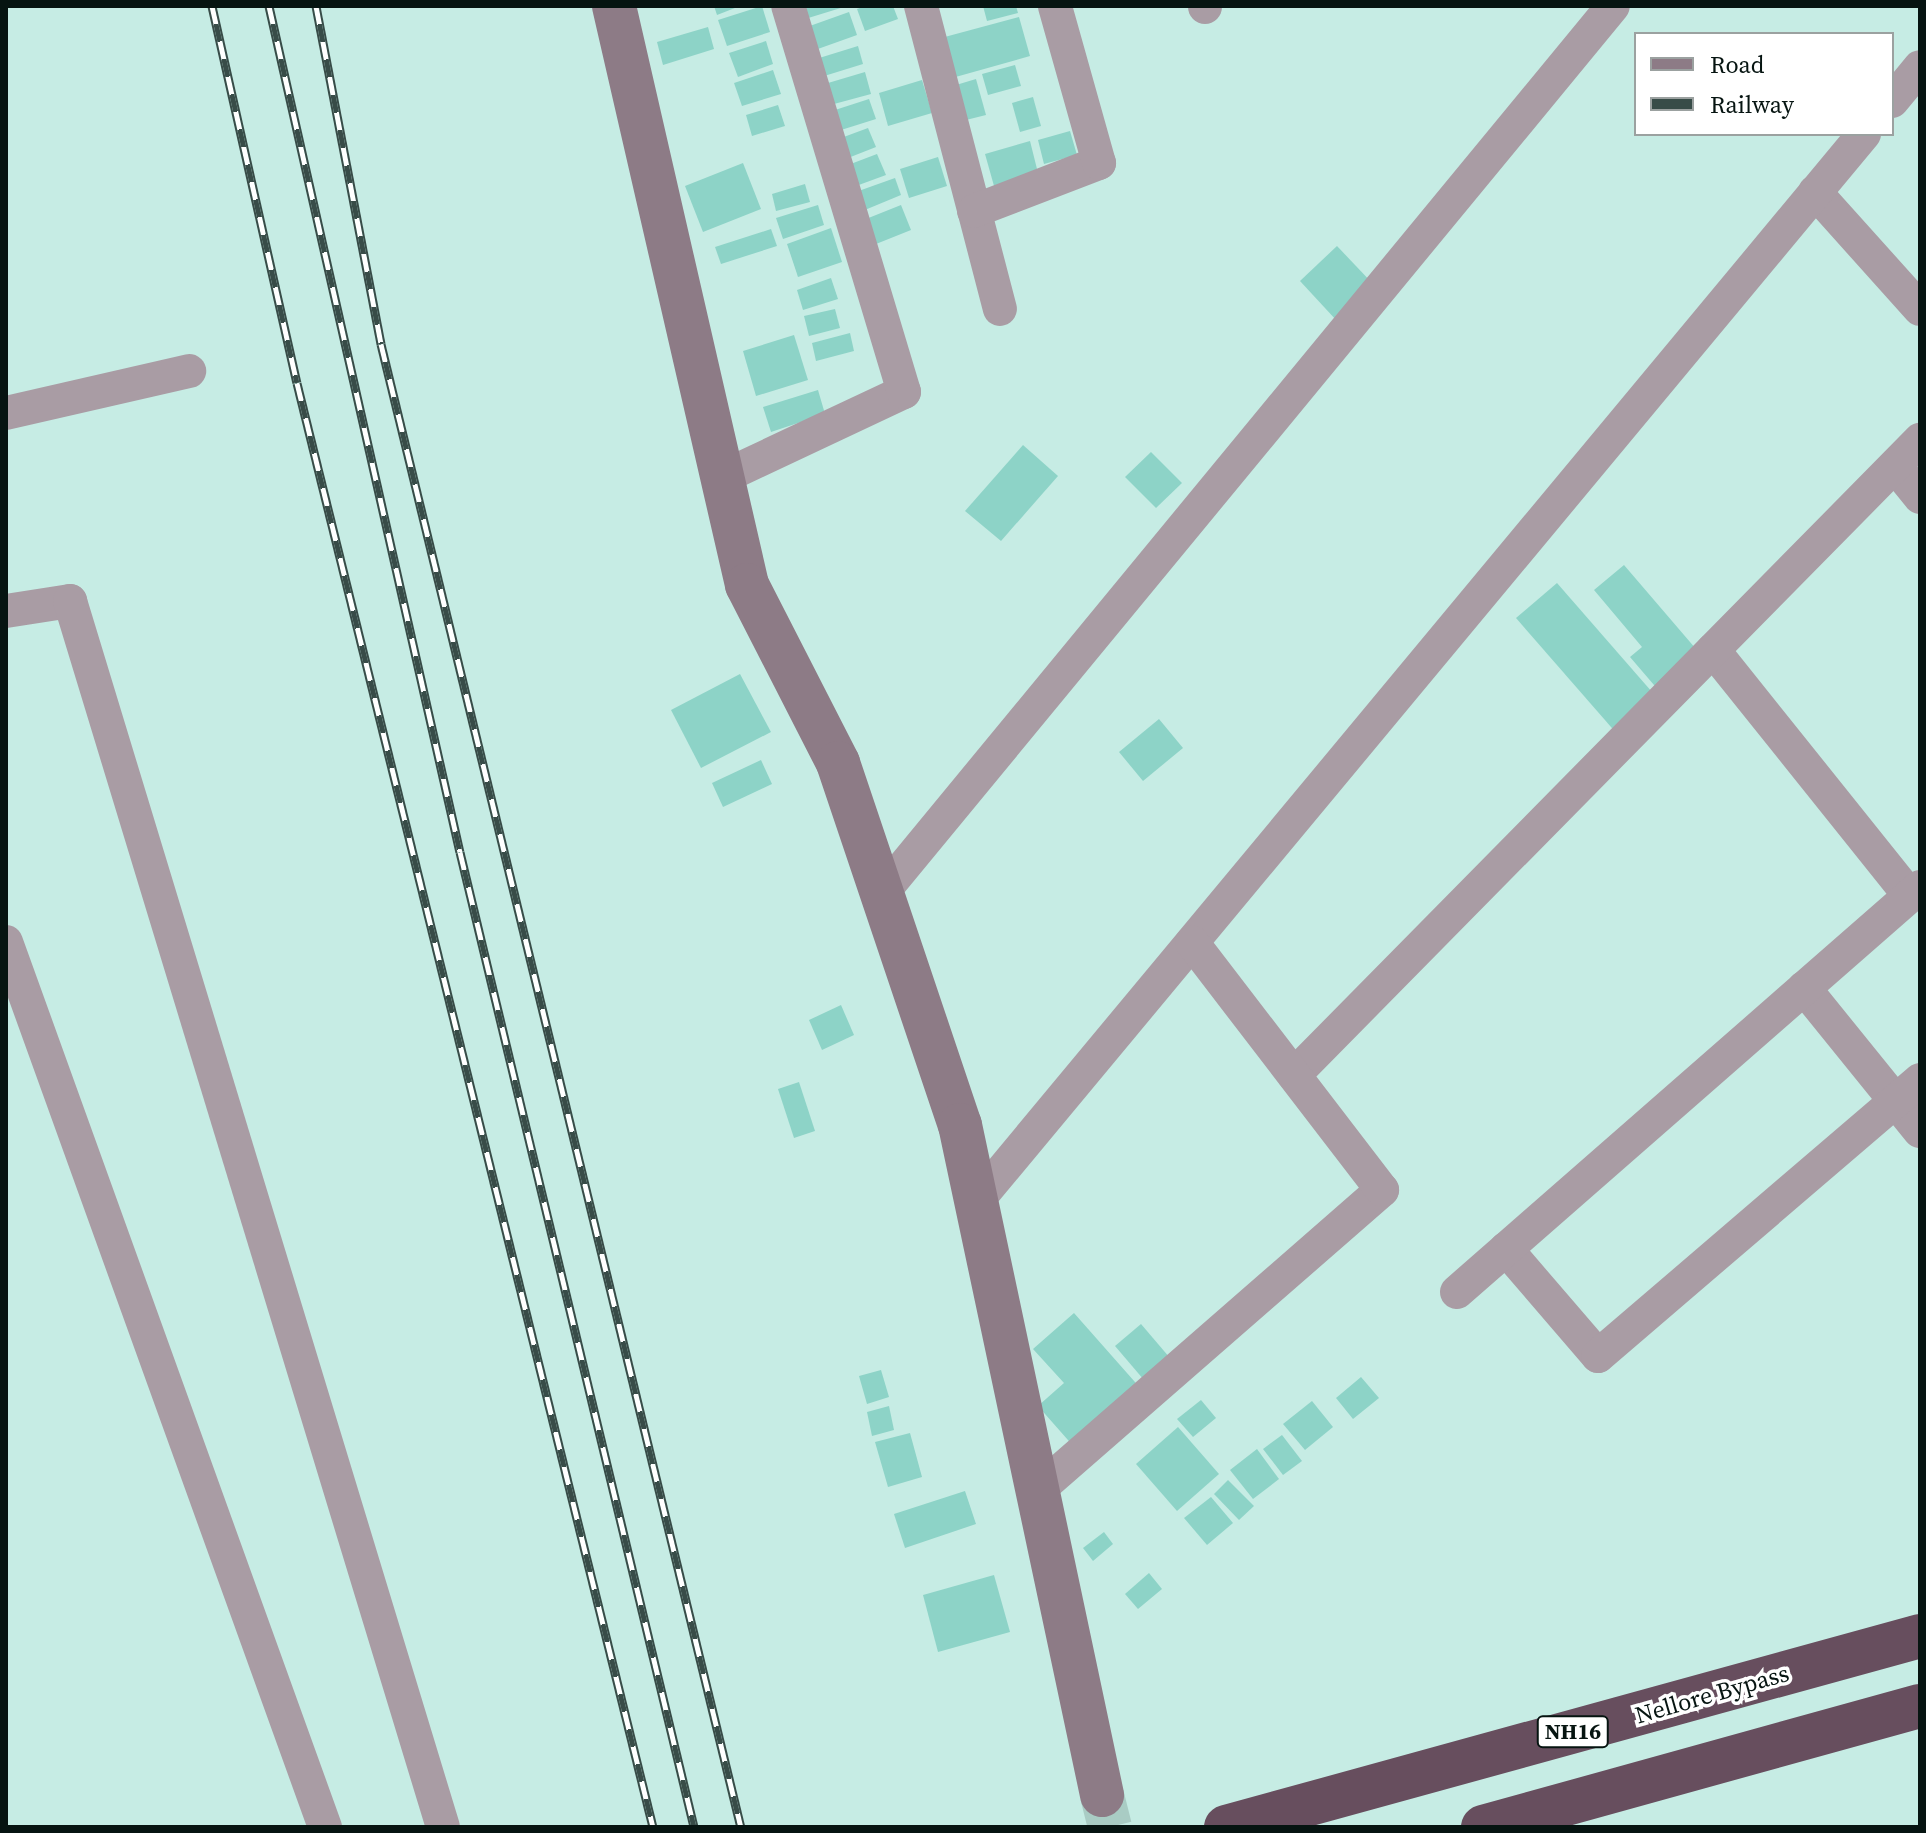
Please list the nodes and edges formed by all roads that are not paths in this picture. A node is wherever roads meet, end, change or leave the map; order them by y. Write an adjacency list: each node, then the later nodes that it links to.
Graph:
1 (614, 6): 17 (street)
2 (788, 6): 17 (street)
3 (921, 6): 10 (street)
4 (1055, 6): 10 (street)
5 (1606, 9): 22 (street)
6 (1920, 67): 7 (street)
7 (1894, 99)
8 (1862, 136): 9 (street)
9 (1815, 192): 12 (street); 24 (street)
10 (974, 211): 11 (street)
11 (1000, 309)
12 (1920, 309)
13 (189, 371): 14 (street)
14 (6, 413)
15 (1920, 440): 16 (street)
16 (1895, 466): 18 (street); 20 (street)
17 (723, 477): 22 (street)
18 (1920, 497)
19 (6, 611): 37 (street)
20 (1713, 650): 21 (street); 26 (street)
21 (1915, 891): 25 (street)
22 (882, 893): 29 (street)
23 (6, 942): 36 (street)
24 (1192, 942): 26 (street); 29 (street)
25 (1804, 988): 27 (street); 30 (street)
26 (1294, 1075): 32 (street)
27 (1909, 1090): 28 (street); 30 (street)
28 (1920, 1131)
29 (976, 1202): 32 (street)
30 (1506, 1249): 31 (street)
31 (1457, 1292)
32 (1037, 1491): 35 (street)
33 (1920, 1636): 38 (highway, Nellore Bypass / NH16)
34 (1920, 1706): 39 (highway)
35 (1102, 1795)
36 (325, 1827)
37 (443, 1827)
38 (1226, 1827)
39 (1483, 1827)

